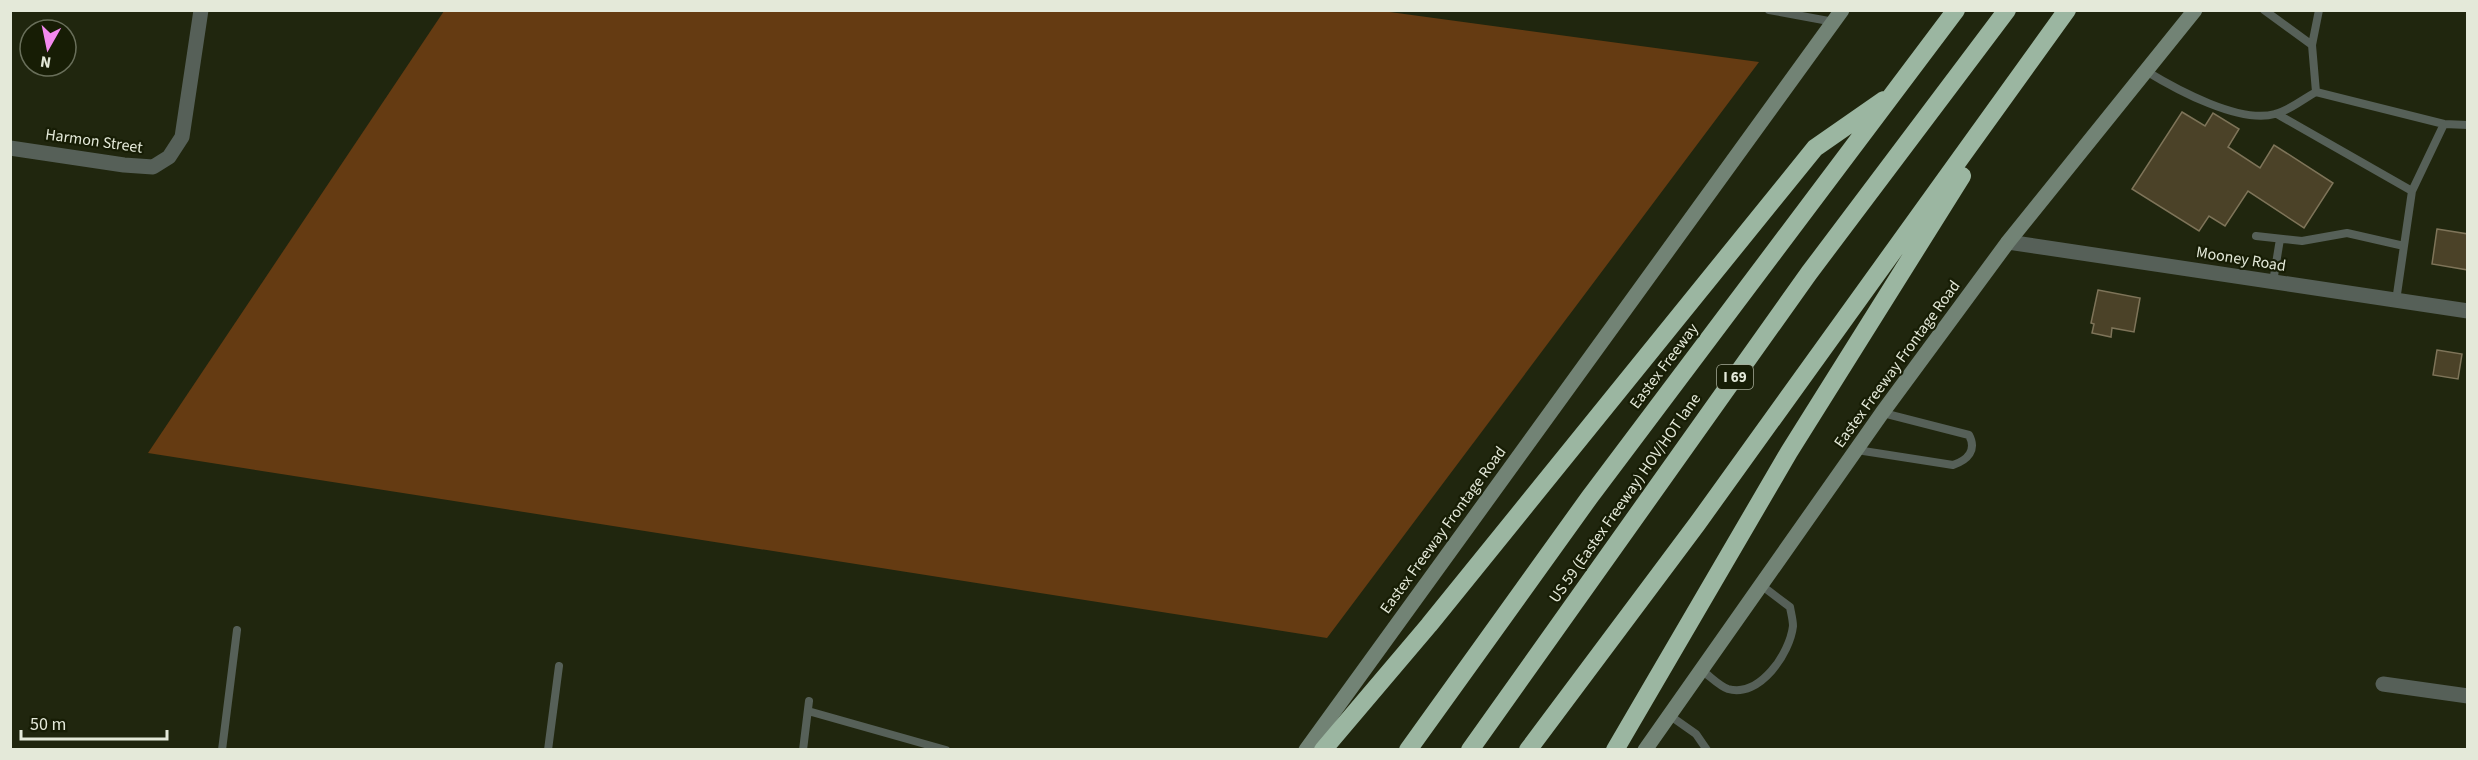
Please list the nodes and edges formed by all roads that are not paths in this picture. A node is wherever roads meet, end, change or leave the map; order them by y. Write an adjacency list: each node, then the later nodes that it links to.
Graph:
1 (201, 10): 17 (street, Harmon Street)
2 (1769, 10): 9 (lane)
3 (1956, 10): 12 (highway, Eastex Freeway / I 69)
4 (2007, 10): 44 (highway, US 59 (Eastex Freeway) HOV/HOT lane / I 69)
5 (2194, 10): 11 (main road, Eastex Freeway Frontage Road)
6 (2264, 10): 10 (lane)
7 (2319, 10): 10 (lane)
8 (2064, 14): 45 (highway); 46 (highway)
9 (1838, 16): 41 (main road, Eastex Freeway Frontage Road)
10 (2312, 45): 13 (lane)
11 (2146, 71): 14 (lane); 21 (main road, Eastex Freeway Frontage Road)
12 (1897, 90): 42 (highway); 43 (highway, Eastex Freeway / I 69)
13 (2316, 92): 14 (lane); 15 (lane)
14 (2277, 114): 18 (lane)
15 (2444, 124): 16 (lane); 18 (lane)
16 (2468, 125)
17 (10, 148)
18 (2412, 191): 22 (lane)
19 (2256, 236): 20 (lane)
20 (2280, 239): 22 (lane); 23 (lane)
21 (2008, 242): 23 (street, Mooney Road); 26 (main road, Eastex Freeway Frontage Road)
22 (2404, 246): 24 (lane)
23 (2273, 282): 24 (street, Mooney Road)
24 (2396, 301): 25 (street, Mooney Road)
25 (2468, 312)
26 (1882, 413): 27 (main road, Eastex Freeway Frontage Road); 27 (lane)
27 (1857, 450): 28 (main road, Eastex Freeway Frontage Road)
28 (1761, 585): 31 (main road, Eastex Freeway Frontage Road); 31 (lane)
29 (237, 630): 37 (lane)
30 (560, 666): 38 (lane)
31 (1701, 670): 36 (main road, Eastex Freeway Frontage Road)
32 (2383, 684): 33 (street)
33 (2468, 696)
34 (809, 701): 35 (lane)
35 (808, 711): 39 (lane); 40 (lane)
36 (1669, 715): 47 (main road, Eastex Freeway Frontage Road); 48 (lane)
37 (222, 750)
38 (548, 750)
39 (803, 750)
40 (946, 750)
41 (1306, 750)
42 (1323, 750)
43 (1408, 750)
44 (1470, 750)
45 (1528, 750)
46 (1615, 750)
47 (1645, 750)
48 (1707, 750)

